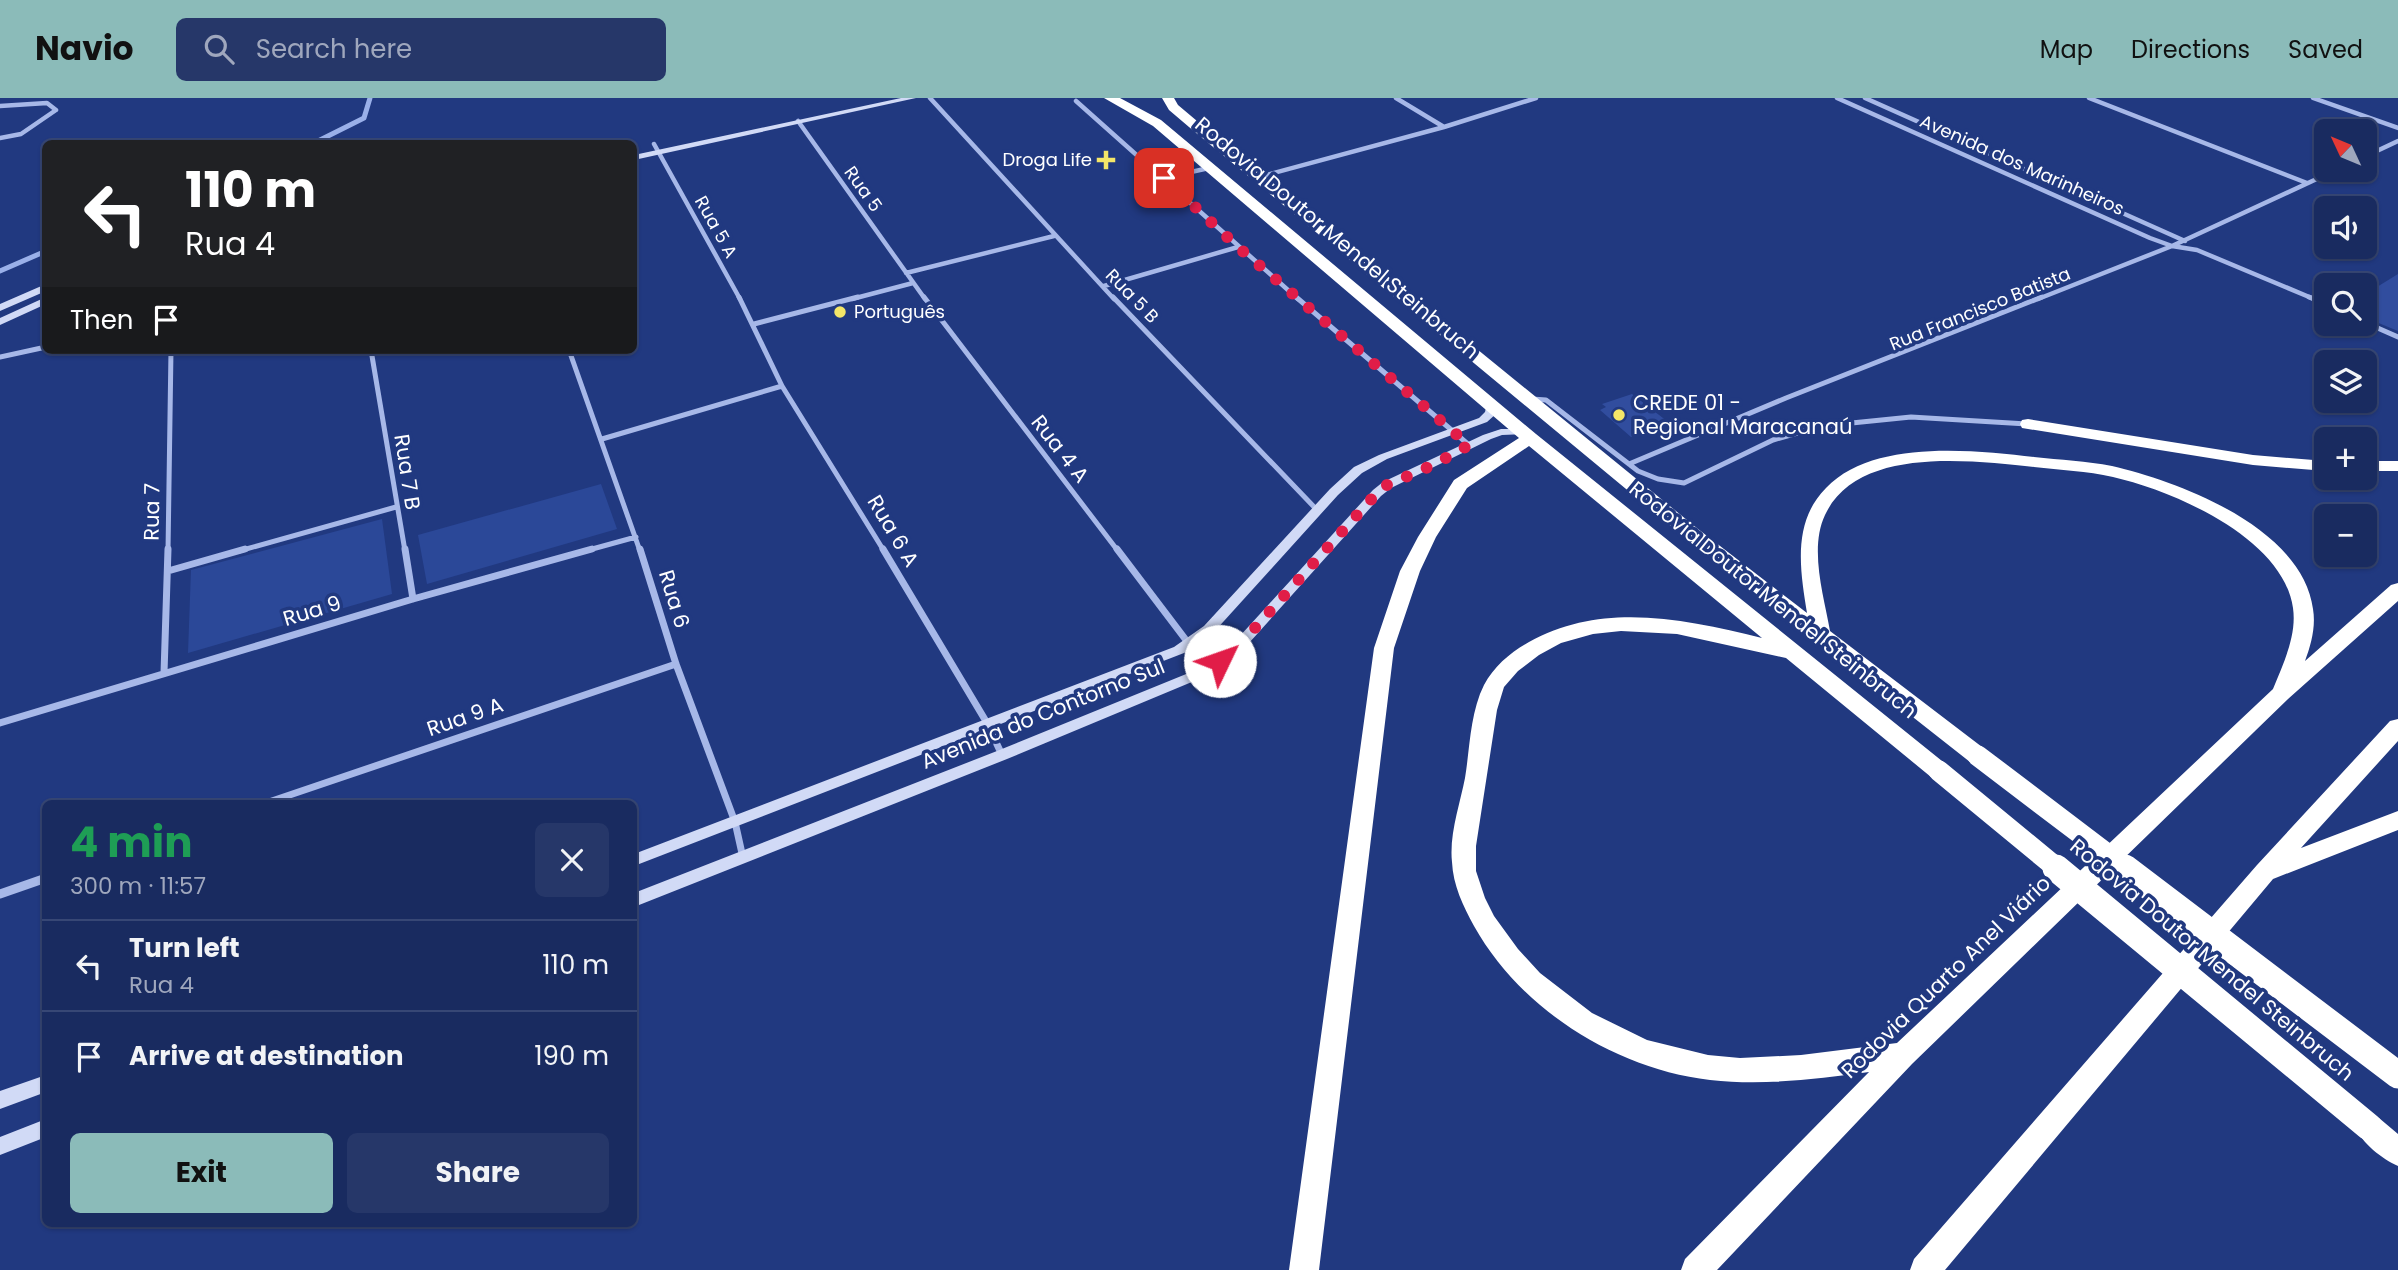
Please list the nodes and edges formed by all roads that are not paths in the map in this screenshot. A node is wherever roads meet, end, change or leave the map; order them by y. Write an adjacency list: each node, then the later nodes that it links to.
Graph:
1 (865, 98): 19 (street)
2 (912, 98): 14 (street)
3 (930, 98): 29 (street, Rua 5 B)
4 (1110, 98): 24 (highway, Rodovia Doutor Mendel Steinbruch)
5 (1168, 98): 25 (highway, Rodovia Doutor Mendel Steinbruch)
6 (1396, 98): 15 (street)
7 (1536, 98): 15 (street)
8 (1837, 98): 31 (street, Avenida dos Marinheiros)
9 (1864, 98): 30 (street, Avenida dos Marinheiros)
10 (2089, 98): 28 (street)
11 (2313, 98): 16 (street)
12 (1076, 101): 26 (street)
13 (0, 106): 17 (street)
14 (798, 121): 22 (street); 34 (street, Rua 5)
15 (1444, 127): 25 (street)
16 (2398, 128)
17 (0, 138)
18 (2398, 141): 21 (street)
19 (654, 144): 20 (street); 22 (street, Rua 5 A)
20 (637, 147)
21 (2377, 151)
22 (659, 152): 23 (street); 42 (street, Rua 5 A)
23 (637, 157)
24 (1209, 168): 26 (street); 52 (highway, Rodovia Doutor Mendel Steinbruch)
25 (1259, 177): 51 (highway, Rodovia Doutor Mendel Steinbruch)
26 (1164, 178): 32 (street)
27 (2314, 180): 28 (street, Rua Francisco Batista)
28 (2307, 183): 30 (street, Rua Francisco Batista)
29 (1054, 236): 34 (street); 36 (street, Rua 5 B)
30 (2184, 241): 31 (street, Rua Francisco Batista); 33 (street, Avenida dos Marinheiros)
31 (2172, 246): 33 (street, Avenida dos Marinheiros); 58 (street, Rua Francisco Batista)
32 (1238, 247): 36 (street); 54 (street)
33 (2197, 250): 38 (street, Avenida dos Marinheiros)
34 (906, 273): 35 (street, Rua 4 A)
35 (912, 283): 42 (street); 69 (street, Rua 4 A)
36 (1104, 286): 63 (street, Rua 5 B)
37 (42, 289): 40 (street)
38 (2314, 299)
39 (42, 302): 41 (street)
40 (0, 308)
41 (0, 322)
42 (754, 324): 50 (street, Rua 6 A)
43 (2377, 328): 44 (street)
44 (2398, 337)
45 (42, 348): 49 (street)
46 (171, 354): 65 (street, Rua 7)
47 (372, 354): 62 (street, Rua 7 B)
48 (570, 354): 56 (street, Rua 6)
49 (0, 357)
50 (782, 386): 56 (street); 75 (street, Rua 6 A)
51 (1528, 398): 58 (street); 68 (highway, Rodovia Doutor Mendel Steinbruch)
52 (1492, 405): 54 (street, Avenida do Contorno Sul); 55 (highway, Rodovia Doutor Mendel Steinbruch)
53 (2028, 424): 58 (street); 59 (highway)
54 (1452, 432): 57 (street); 63 (street, Avenida do Contorno Sul)
55 (1527, 435): 57 (street, Avenida do Contorno Sul); 70 (highway, Rodovia Doutor Mendel Steinbruch); 94 (highway)
56 (602, 439): 64 (street, Rua 6)
57 (1469, 445): 77 (street, Avenida do Contorno Sul)
58 (1629, 464)
59 (2314, 465)
60 (2377, 466): 61 (highway)
61 (2398, 466)
62 (396, 508): 65 (street); 67 (street, Rua 7 B)
63 (1318, 510): 69 (street, Avenida do Contorno Sul)
64 (636, 537): 67 (street, Rua 9); 71 (street, Rua 6)
65 (168, 571): 72 (street, Rua 7)
66 (2398, 590): 73 (highway, Rodovia Quarto Anel Viário)
67 (413, 599): 72 (street, Rua 9)
68 (1821, 636): 73 (highway); 88 (highway, Rodovia Doutor Mendel Steinbruch, bridge)
69 (1189, 643): 75 (street, Avenida do Contorno Sul)
70 (1793, 652): 87 (highway); 93 (highway, Rodovia Doutor Mendel Steinbruch, bridge)
71 (676, 664): 78 (street, Rua 9 A); 80 (street, Rua 6)
72 (164, 673): 74 (street, Rua 9)
73 (2281, 694): 87 (highway, Rodovia Quarto Anel Viário)
74 (0, 723)
75 (987, 723): 77 (street, Rua 6 A); 80 (street, Avenida do Contorno Sul)
76 (2398, 727): 83 (highway)
77 (1002, 755): 81 (street, Avenida do Contorno Sul)
78 (275, 800)
79 (2398, 820): 83 (highway)
80 (735, 822): 81 (street, Rua 6); 82 (street, Avenida do Contorno Sul)
81 (743, 858): 86 (street, Avenida do Contorno Sul)
82 (637, 859)
83 (2265, 872): 96 (highway)
84 (42, 879): 85 (street)
85 (0, 894)
86 (637, 899)
87 (1903, 1055): 95 (highway, Rodovia Quarto Anel Viário)
88 (2398, 1075)
89 (42, 1084): 90 (street)
90 (0, 1100)
91 (42, 1130): 92 (street)
92 (0, 1146)
93 (2398, 1152)
94 (1304, 1270)
95 (1696, 1270)
96 (1925, 1270)

